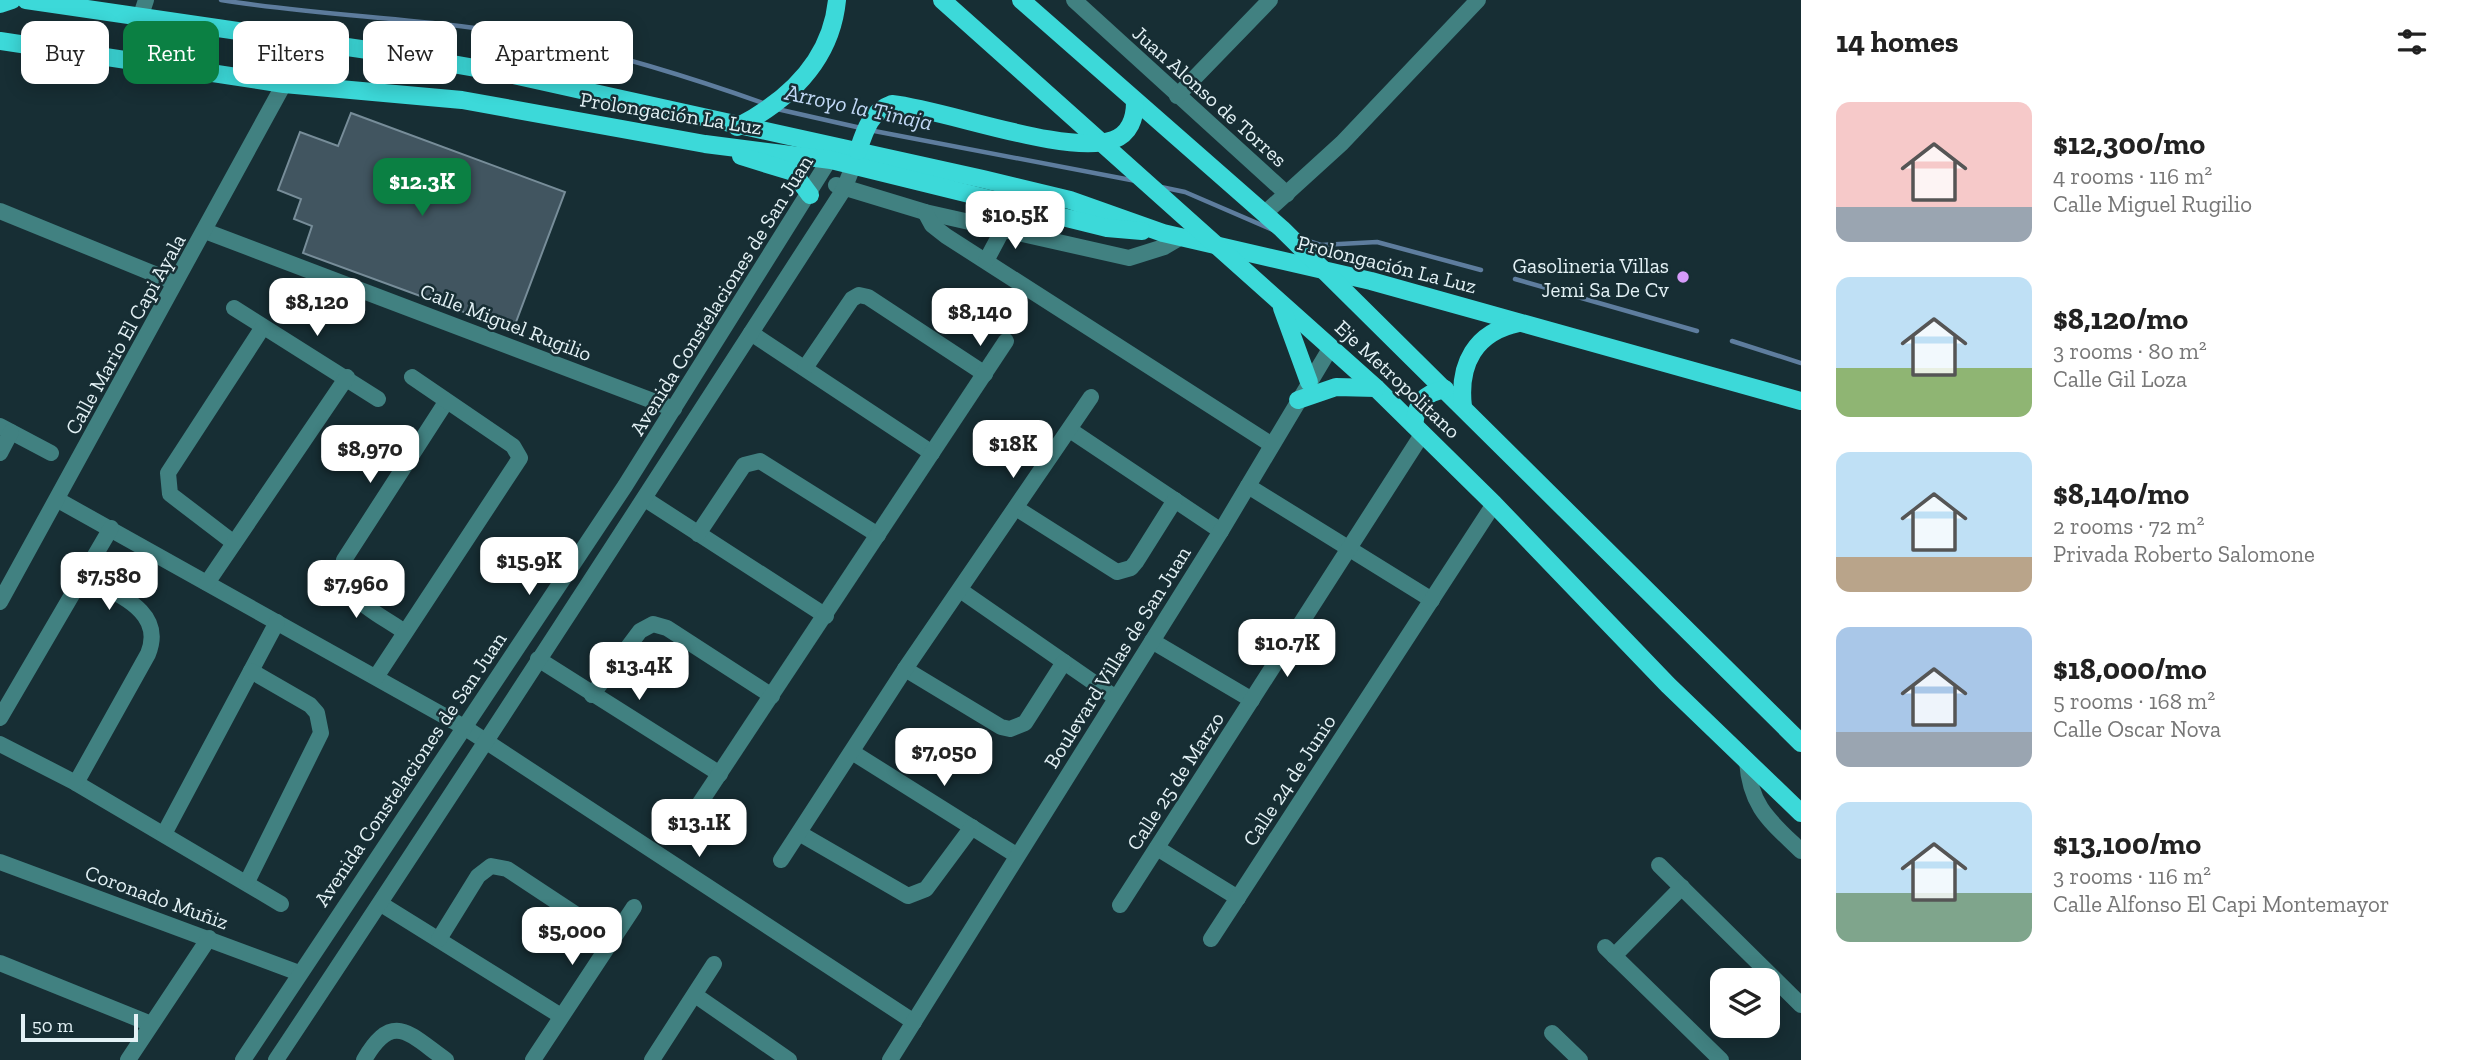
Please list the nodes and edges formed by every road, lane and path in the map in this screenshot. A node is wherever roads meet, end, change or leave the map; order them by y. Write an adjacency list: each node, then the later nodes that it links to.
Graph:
1 (12, 0): 10 (main road)
2 (26, 0): 11 (main road, Prolongación La Luz)
3 (146, 0): 11 (street)
4 (838, 0): 21 (main road)
5 (942, 0): 22 (main road, Eje Metropolitano)
6 (1021, 0): 20 (main road, Eje Metropolitano)
7 (1269, 0): 19 (street)
8 (1478, 0): 28 (street)
9 (1077, 1): 19 (street, Juan Alonso de Torres)
10 (0, 4)
11 (140, 18): 12 (main road, Prolongación La Luz)
12 (161, 21)
13 (219, 29): 18 (main road)
14 (219, 29): 21 (main road, Prolongación La Luz)
15 (0, 41): 16 (main road, Prolongación La Luz)
16 (233, 76)
17 (284, 84): 18 (main road, Prolongación La Luz); 34 (street, Calle Mario El Capi Ayala)
18 (311, 86): 23 (main road, Prolongación La Luz)
19 (1177, 96): 28 (street, Juan Alonso de Torres)
20 (1135, 102): 22 (main road); 32 (main road, Eje Metropolitano)
21 (737, 127): 24 (main road, Prolongación La Luz)
22 (1104, 142): 25 (main road); 36 (main road, Eje Metropolitano)
23 (705, 144): 24 (main road, Prolongación La Luz); 29 (main road)
24 (834, 153): 25 (main road, Prolongación La Luz); 26 (street, Avenida Constelaciones de San Juan)
25 (858, 153): 27 (street, Avenida Constelaciones de San Juan); 35 (main road, Prolongación La Luz)
26 (820, 179): 27 (street); 29 (street, Avenida Constelaciones de San Juan)
27 (844, 189): 31 (street); 44 (street, Avenida Constelaciones de San Juan)
28 (1287, 194): 32 (street)
29 (810, 195): 60 (street, Avenida Constelaciones de San Juan)
30 (0, 211): 39 (street)
31 (925, 212): 33 (street); 37 (street)
32 (1265, 213): 38 (main road, Eje Metropolitano)
33 (1003, 229): 35 (street); 37 (street)
34 (205, 231): 39 (street, Calle Mario El Capi Ayala); 60 (street, Calle Miguel Rugilio)
35 (1172, 235): 36 (main road, Prolongación La Luz)
36 (1219, 245): 38 (main road, Prolongación La Luz); 40 (main road, Eje Metropolitano)
37 (986, 261): 64 (street)
38 (1327, 272): 42 (main road, Prolongación La Luz); 53 (main road, Eje Metropolitano)
39 (174, 282): 70 (street, Calle Mario El Capi Ayala)
40 (1278, 298): 46 (main road, Eje Metropolitano); 51 (main road)
41 (234, 308): 43 (street)
42 (1519, 323): 57 (main road, Prolongación La Luz); 59 (main road)
43 (262, 327): 49 (street); 78 (street)
44 (751, 333): 47 (street); 69 (street, Avenida Constelaciones de San Juan)
45 (1006, 341): 48 (street)
46 (1331, 347): 51 (street, Boulevard Villas de San Juan); 52 (main road, Eje Metropolitano)
47 (805, 368): 48 (street); 67 (street)
48 (985, 374): 67 (street)
49 (347, 377): 55 (street); 78 (street)
50 (412, 377): 58 (street)
51 (1309, 382): 56 (street, Boulevard Villas de San Juan)
52 (1376, 388): 56 (main road); 62 (main road, Eje Metropolitano)
53 (1445, 389): 59 (main road, Eje Metropolitano); 62 (main road)
54 (1091, 397): 63 (street)
55 (378, 398)
56 (1298, 400): 64 (street, Boulevard Villas de San Juan)
57 (1801, 401)
58 (446, 402): 87 (street); 87 (street)
59 (1463, 407): 101 (main road, Eje Metropolitano)
60 (674, 409): 99 (street, Avenida Constelaciones de San Juan)
61 (6, 429): 65 (street); 66 (street)
62 (1418, 429): 72 (main road, Eje Metropolitano); 79 (street, Calle 25 de Marzo)
63 (1070, 430): 71 (street); 73 (street)
64 (1272, 445): 68 (street, Boulevard Villas de San Juan)
65 (0, 453)
66 (51, 453)
67 (932, 453): 77 (street)
68 (1248, 486): 75 (street, Boulevard Villas de San Juan); 79 (street)
69 (645, 499): 76 (street); 89 (street, Avenida Constelaciones de San Juan)
70 (58, 500): 74 (street); 84 (street, Calle Mario El Capi Ayala)
71 (1175, 500): 73 (street); 75 (street)
72 (1494, 504): 83 (street, Calle 24 de Junio); 104 (main road, Eje Metropolitano)
73 (1016, 508): 82 (street)
74 (111, 528): 80 (street); 81 (street)
75 (1221, 531): 88 (street, Boulevard Villas de San Juan)
76 (698, 534): 77 (street); 85 (street)
77 (878, 535): 85 (street)
78 (234, 543): 81 (street)
79 (1350, 547): 83 (street); 97 (street, Calle 25 de Marzo)
80 (84, 576): 98 (street); 106 (street)
81 (207, 583): 86 (street)
82 (960, 590): 90 (street); 91 (street)
83 (1432, 600): 120 (street, Calle 24 de Junio)
84 (0, 602)
85 (826, 616): 95 (street)
86 (277, 622): 92 (street); 93 (street)
87 (403, 631): 93 (street)
88 (1152, 641): 96 (street, Boulevard Villas de San Juan); 97 (street)
89 (538, 659): 94 (street); 100 (street, Avenida Constelaciones de San Juan)
90 (1064, 662): 91 (street); 96 (street)
91 (905, 669): 103 (street)
92 (251, 671): 111 (street); 118 (street)
93 (376, 677): 99 (street)
94 (592, 695): 95 (street); 105 (street)
95 (772, 696): 105 (street)
96 (1116, 698): 114 (street, Boulevard Villas de San Juan)
97 (1252, 700): 112 (street, Calle 25 de Marzo)
98 (0, 718)
99 (464, 727): 100 (street); 131 (street, Avenida Constelaciones de San Juan)
100 (485, 741): 122 (street, Avenida Constelaciones de San Juan); 135 (street)
101 (1801, 743)
102 (0, 744): 106 (street)
103 (852, 752): 109 (street); 110 (street)
104 (1747, 761): 108 (main road, Eje Metropolitano); 113 (street)
105 (720, 775): 107 (street)
106 (76, 783): 111 (street)
107 (698, 806)
108 (1801, 813)
109 (972, 827): 110 (street); 114 (street)
110 (799, 833): 115 (street)
111 (164, 834): 118 (street)
112 (1157, 848): 120 (street); 123 (street, Calle 25 de Marzo)
113 (1801, 851)
114 (1016, 855): 135 (street, Boulevard Villas de San Juan)
115 (782, 860)
116 (0, 862): 125 (street, Coronado Muñiz)
117 (1659, 864): 119 (street)
118 (247, 881): 121 (street)
119 (1682, 887): 133 (street); 148 (street)
120 (1238, 898): 128 (street, Calle 24 de Junio)
121 (281, 904)
122 (381, 905): 126 (street); 141 (street, Avenida Constelaciones de San Juan)
123 (1120, 905)
124 (634, 907): 127 (street)
125 (209, 938): 131 (street, Coronado Muñiz); 136 (street)
126 (439, 939): 127 (street); 134 (street)
127 (613, 939): 134 (street)
128 (1211, 939)
129 (0, 963): 136 (street)
130 (714, 964): 132 (street)
131 (299, 973): 140 (street, Avenida Constelaciones de San Juan)
132 (695, 995): 145 (street); 146 (street)
133 (1801, 1005)
134 (561, 1016): 144 (street)
135 (914, 1022): 147 (street, Boulevard Villas de San Juan)
136 (151, 1024): 139 (street)
137 (1552, 1033): 138 (street)
138 (1576, 1058)
139 (128, 1060)
140 (243, 1060)
141 (278, 1060)
142 (364, 1060): 143 (street)
143 (446, 1060)
144 (533, 1060)
145 (652, 1060)
146 (789, 1060)
147 (890, 1060)
148 (1721, 1060)

